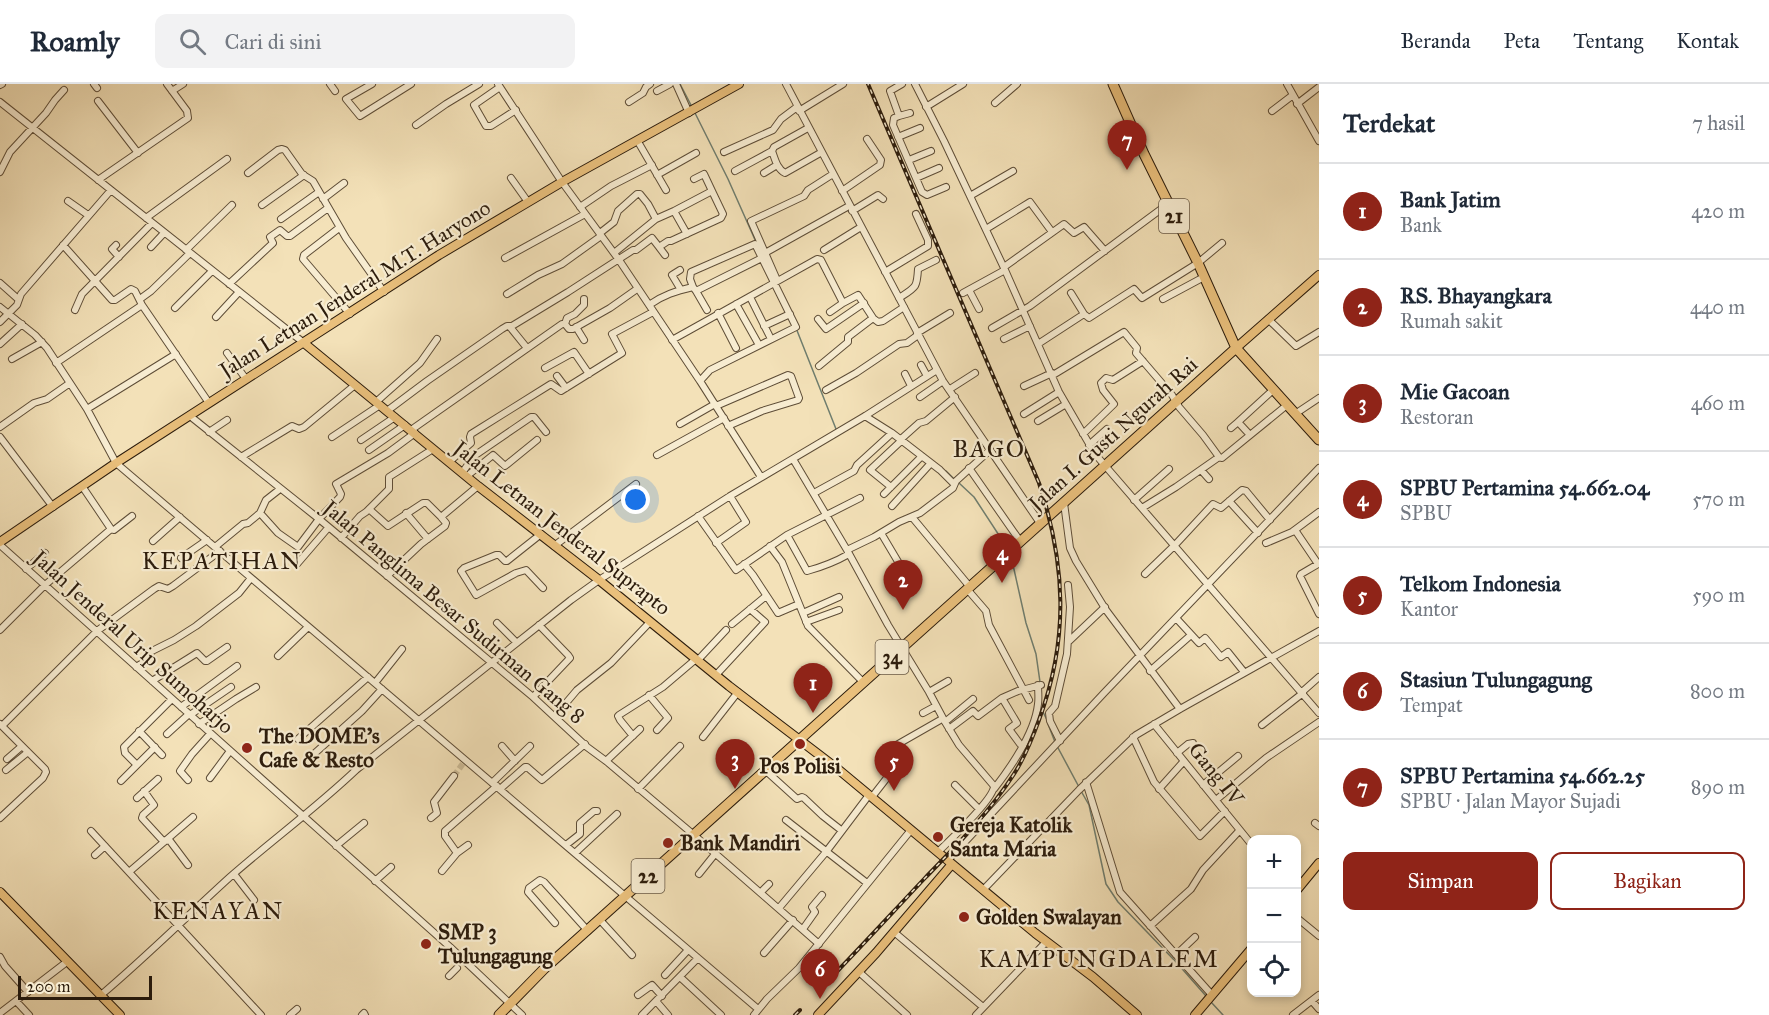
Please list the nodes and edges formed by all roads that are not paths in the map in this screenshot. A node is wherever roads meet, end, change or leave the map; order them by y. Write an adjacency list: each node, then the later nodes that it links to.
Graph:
1 (167, 84): 23 (street)
2 (183, 84): 23 (street)
3 (330, 84): 24 (street)
4 (372, 84): 18 (street)
5 (479, 84): 39 (street)
6 (650, 84): 29 (street)
7 (670, 84): 25 (street)
8 (676, 84): 35 (street)
9 (739, 84): 35 (main road, Jalan Letnan Jenderal M.T. Haryono)
10 (786, 84): 33 (street)
11 (843, 84): 33 (street)
12 (903, 84): 20 (street)
13 (915, 84): 32 (street)
14 (963, 84): 32 (street)
15 (1017, 84): 30 (street)
16 (1113, 84): 85 (highway, 21)
17 (1287, 84): 26 (street)
18 (407, 85)
19 (499, 86): 34 (street); 34 (street)
20 (888, 87): 38 (street)
21 (1319, 87): 31 (street)
22 (64, 90): 41 (street)
23 (172, 91): 53 (street)
24 (335, 91)
25 (657, 91)
26 (1293, 95): 31 (street); 36 (street)
27 (98, 101): 53 (street)
28 (0, 102): 41 (street)
29 (629, 102)
30 (995, 103)
31 (1297, 104): 44 (street)
32 (926, 107): 80 (street)
33 (798, 109): 42 (street); 51 (street)
34 (516, 110): 72 (street)
35 (692, 111): 47 (main road, Jalan Letnan Jenderal M.T. Haryono)
36 (1272, 111)
37 (910, 113): 38 (street)
38 (900, 116): 45 (street)
39 (416, 125)
40 (1319, 125): 44 (street)
41 (33, 128): 62 (street); 71 (street)
42 (808, 128): 49 (street); 52 (street)
43 (920, 128): 45 (street)
44 (1313, 131): 48 (street)
45 (898, 137): 56 (street)
46 (867, 139): 78 (street)
47 (637, 140): 57 (street); 72 (main road, Jalan Letnan Jenderal M.T. Haryono)
48 (1319, 141)
49 (772, 151): 58 (street); 60 (street)
50 (931, 151): 56 (street)
51 (724, 152)
52 (822, 152): 58 (street); 65 (street)
53 (138, 153): 71 (street)
54 (696, 153): 66 (street)
55 (227, 159): 97 (street)
56 (909, 160): 69 (street)
57 (652, 165): 66 (street); 88 (street)
58 (777, 165): 64 (street)
59 (939, 168): 69 (street)
60 (735, 171)
61 (1013, 171): 80 (street)
62 (0, 172)
63 (248, 173): 67 (street)
64 (764, 173)
65 (833, 174): 78 (street); 118 (street)
66 (657, 175): 76 (street)
67 (304, 176): 79 (street); 87 (street)
68 (511, 178): 84 (street)
69 (916, 178): 74 (street)
70 (694, 179): 77 (street)
71 (98, 180): 75 (street)
72 (562, 182): 84 (main road, Jalan Letnan Jenderal M.T. Haryono); 88 (street)
73 (344, 183): 81 (street)
74 (946, 187)
75 (111, 190): 94 (street); 97 (street)
76 (666, 190)
77 (712, 191): 91 (street); 104 (street)
78 (842, 191): 90 (street)
79 (319, 192): 81 (street); 95 (street)
80 (970, 196): 100 (street)
81 (323, 199): 89 (street)
82 (883, 199): 90 (street)
83 (68, 201): 94 (street)
84 (528, 202): 139 (main road, Jalan Letnan Jenderal M.T. Haryono)
85 (1168, 204): 113 (street); 123 (highway, 21)
86 (232, 205): 114 (street)
87 (262, 206)
88 (580, 207): 92 (street)
89 (328, 208): 99 (street); 134 (street)
90 (851, 209): 98 (street); 118 (street)
91 (674, 211): 96 (street); 104 (street)
92 (585, 214): 103 (street); 119 (street)
93 (916, 214): 128 (street)
94 (88, 215): 107 (street)
95 (281, 219)
96 (656, 219): 103 (street); 105 (street)
97 (149, 221): 102 (street); 117 (street)
98 (861, 227): 112 (street); 128 (street)
99 (339, 228): 139 (street); 164 (street)
100 (986, 229): 101 (street); 124 (street)
101 (1052, 232): 113 (street); 124 (street)
102 (165, 233): 110 (street); 114 (street)
103 (600, 234): 115 (street); 141 (street)
104 (687, 234): 111 (street)
105 (633, 237): 109 (street); 115 (street)
106 (1222, 243): 123 (street)
107 (63, 245): 131 (street); 144 (street)
108 (116, 245): 117 (street)
109 (641, 246): 111 (street); 120 (street)
110 (151, 247)
111 (659, 247): 116 (street)
112 (824, 250)
113 (1106, 251): 158 (street)
114 (188, 252): 127 (street); 147 (street)
115 (614, 253): 120 (street)
116 (664, 255)
117 (119, 257): 131 (street)
118 (764, 257): 125 (street); 132 (street); 136 (street)
119 (505, 258)
120 (619, 260): 135 (street); 176 (street)
121 (936, 260): 143 (street)
122 (696, 261): 125 (street)
123 (1198, 263): 130 (highway, 21); 166 (street)
124 (1005, 268): 155 (street); 158 (street)
125 (700, 269): 136 (street)
126 (680, 270): 137 (street)
127 (212, 271): 134 (street); 154 (street)
128 (885, 272): 143 (street)
129 (1319, 275): 170 (main road)
130 (1204, 277): 146 (street); 193 (highway, 21)
131 (96, 281): 147 (street); 156 (street)
132 (775, 282): 142 (street); 148 (street); 165 (street)
133 (0, 283): 144 (street)
134 (229, 284): 138 (street)
135 (638, 289): 151 (street); 177 (street)
136 (694, 289): 137 (street); 157 (street)
137 (681, 290): 151 (street)
138 (239, 292): 167 (street); 187 (street)
139 (384, 292): 164 (main road, Jalan Letnan Jenderal M.T. Haryono)
140 (1071, 293): 166 (street)
141 (507, 294)
142 (750, 297): 150 (street); 174 (street)
143 (899, 298): 153 (street)
144 (18, 299): 163 (street)
145 (584, 299): 173 (street)
146 (1162, 299)
147 (141, 302): 195 (street); 198 (street)
148 (843, 303): 149 (street); 160 (street)
149 (864, 303): 168 (street); 169 (street)
150 (736, 304): 161 (street); 190 (street)
151 (649, 305): 159 (street)
152 (0, 307): 163 (street)
153 (904, 307): 168 (street); 180 (street)
154 (176, 308)
155 (979, 309)
156 (75, 310)
157 (707, 310)
158 (1024, 310): 175 (street); 178 (street)
159 (653, 312): 185 (street); 204 (street)
160 (830, 312)
161 (718, 313): 185 (street); 192 (street)
162 (950, 313): 180 (street)
163 (9, 314): 171 (street); 172 (street)
164 (350, 314): 187 (main road, Jalan Letnan Jenderal M.T. Haryono)
165 (789, 314): 174 (street); 182 (street)
166 (1084, 314): 189 (street)
167 (216, 317)
168 (873, 318): 200 (street)
169 (818, 319)
170 (1268, 319): 179 (street); 193 (main road)
171 (0, 322)
172 (22, 324): 186 (street); 188 (street)
173 (565, 324): 177 (street); 191 (street)
174 (764, 326): 182 (street)
175 (1030, 326): 183 (street); 189 (street)
176 (510, 327): 191 (street); 232 (street)
177 (576, 327): 184 (street)
178 (992, 328)
179 (1319, 332)
180 (917, 334): 202 (street); 218 (street)
181 (437, 339): 227 (street)
182 (771, 339): 190 (street)
183 (1004, 339)
184 (584, 340)
185 (672, 340): 210 (street)
186 (42, 342): 196 (street); 198 (street)
187 (304, 343): 209 (main road, Jalan Letnan Jenderal M.T. Haryono); 213 (main road, Jalan Letnan Jenderal Suprapto)
188 (0, 344)
189 (1038, 344): 206 (street)
190 (759, 345): 210 (street)
191 (527, 348): 248 (street)
192 (736, 348)
193 (1236, 348): 219 (highway, 21); 225 (highway, Jalan I. Gusti Ngurah Rai / 34)
194 (227, 353): 209 (street)
195 (176, 354): 226 (street); 231 (street)
196 (12, 359)
197 (1143, 361): 206 (street); 225 (street); 252 (street)
198 (56, 363): 212 (street)
199 (921, 365): 208 (street)
200 (819, 366)
201 (545, 368): 204 (street)
202 (937, 370): 208 (street); 211 (street)
203 (975, 373): 217 (street)
204 (589, 374): 216 (street)
205 (904, 374): 214 (street)
206 (1052, 374): 215 (street); 220 (street)
207 (557, 376): 216 (street)
208 (927, 376): 214 (street)
209 (246, 379): 226 (main road, Jalan Letnan Jenderal M.T. Haryono)
210 (700, 381): 229 (street)
211 (944, 381): 217 (street); 221 (street)
212 (70, 383): 231 (street); 245 (street)
213 (355, 385): 227 (main road, Jalan Letnan Jenderal Suprapto); 266 (street)
214 (911, 386): 237 (street)
215 (1024, 386)
216 (566, 387): 269 (street)
217 (950, 389): 222 (street)
218 (826, 390)
219 (1274, 390): 230 (highway, 21); 242 (street)
220 (1059, 392): 228 (street); 234 (street)
221 (920, 397)
222 (955, 397): 256 (street); 263 (street)
223 (1319, 398): 235 (street)
224 (1048, 401): 233 (street)
225 (1176, 402): 267 (street); 272 (highway, Jalan I. Gusti Ngurah Rai / 34)
226 (209, 403): 236 (main road, Jalan Letnan Jenderal M.T. Haryono)
227 (378, 404): 232 (main road, Jalan Letnan Jenderal Suprapto); 255 (street)
228 (1066, 404): 233 (street); 252 (street)
229 (715, 405): 239 (street); 243 (street); 244 (street)
230 (1287, 405): 235 (highway, 21); 253 (street)
231 (87, 409): 270 (street)
232 (387, 411): 238 (main road, Jalan Letnan Jenderal Suprapto)
233 (1054, 411): 241 (street)
234 (1024, 414)
235 (1295, 414): 259 (highway, 21)
236 (190, 416): 249 (street, Jalan Panglima Besar Sudirman Gang 8); 270 (main road, Jalan Letnan Jenderal M.T. Haryono)
237 (866, 416): 251 (street); 268 (street)
238 (394, 417): 248 (main road, Jalan Letnan Jenderal Suprapto); 257 (street)
239 (724, 418): 244 (street); 264 (street)
240 (227, 420): 249 (street)
241 (1038, 421)
242 (1238, 422): 246 (street); 253 (street)
243 (680, 424)
244 (728, 426): 278 (street)
245 (0, 427)
246 (1231, 428)
247 (1107, 429): 260 (street)
248 (411, 430): 261 (main road, Jalan Letnan Jenderal Suprapto); 262 (street); 306 (street)
249 (209, 432): 266 (street, Jalan Panglima Besar Sudirman Gang 8)
250 (546, 432): 277 (street)
251 (892, 433): 256 (street); 286 (street)
252 (1083, 434): 260 (street)
253 (1250, 435): 267 (street)
254 (0, 437): 293 (street)
255 (332, 437)
256 (901, 439): 265 (street); 284 (street)
257 (361, 440)
258 (537, 440): 277 (street)
259 (1319, 440)
260 (1089, 445): 272 (street)
261 (433, 449): 269 (main road, Jalan Letnan Jenderal Suprapto); 296 (street)
262 (369, 450)
263 (990, 450): 273 (street); 308 (street)
264 (657, 455)
265 (922, 456): 271 (street); 284 (street)
266 (241, 457): 285 (street, Jalan Panglima Besar Sudirman Gang 8)
267 (1218, 458): 276 (street)
268 (793, 459): 278 (street); 286 (street)
269 (449, 462): 277 (main road, Jalan Letnan Jenderal Suprapto)
270 (116, 463): 282 (main road, Jalan Letnan Jenderal M.T. Haryono); 303 (street)
271 (931, 463): 280 (street); 292 (street)
272 (1104, 466): 290 (street); 294 (highway, Jalan I. Gusti Ngurah Rai / 34)
273 (969, 468): 280 (street); 321 (street)
274 (1319, 468): 307 (street)
275 (1169, 469): 290 (street)
276 (1201, 470): 279 (street); 295 (street)
277 (464, 474): 283 (main road, Jalan Letnan Jenderal Suprapto)
278 (761, 477): 288 (street)
279 (1209, 479)
280 (956, 482): 305 (street)
281 (636, 484): 326 (street)
282 (82, 486): 293 (main road, Jalan Letnan Jenderal M.T. Haryono); 310 (street)
283 (478, 486): 304 (street); 314 (main road, Jalan Letnan Jenderal Suprapto)
284 (891, 487): 287 (street)
285 (280, 489): 298 (street); 306 (street, Jalan Panglima Besar Sudirman Gang 8)
286 (814, 494): 300 (street)
287 (884, 494)
288 (730, 496): 302 (street); 322 (street)
289 (860, 498): 300 (street)
290 (1134, 500): 295 (street)
291 (1229, 501): 307 (street); 312 (street); 325 (street)
292 (892, 506)
293 (53, 507): 324 (main road, Jalan Letnan Jenderal M.T. Haryono)
294 (1059, 507): 308 (highway, Jalan I. Gusti Ngurah Rai / 34); 351 (street)
295 (1142, 508): 325 (street)
296 (369, 509): 299 (street); 316 (street)
297 (1319, 512): 311 (street)
298 (260, 513): 319 (street); 329 (street)
299 (406, 513): 304 (street); 317 (street)
300 (826, 515): 315 (street); 330 (street)
301 (132, 516): 310 (street)
302 (698, 516): 322 (street); 342 (street)
303 (180, 517): 318 (street); 320 (street)
304 (441, 517): 317 (street)
305 (912, 517): 313 (street); 347 (street)
306 (319, 519): 309 (street, Jalan Panglima Besar Sudirman Gang 8); 319 (street)
307 (1270, 520): 312 (street)
308 (1040, 523): 321 (highway, Jalan I. Gusti Ngurah Rai / 34)
309 (328, 528): 316 (street, Jalan Panglima Besar Sudirman Gang 8); 334 (street)
310 (111, 529): 344 (street)
311 (1296, 530): 323 (street); 355 (street)
312 (1258, 532): 343 (street)
313 (881, 533): 330 (street); 336 (street)
314 (541, 534): 326 (main road, Jalan Letnan Jenderal Suprapto); 333 (street)
315 (787, 535): 327 (street); 330 (street)
316 (341, 538): 340 (street, Jalan Panglima Besar Sudirman Gang 8)
317 (428, 538): 340 (street)
318 (207, 540): 329 (street); 332 (street)
319 (289, 540): 328 (street)
320 (153, 541)
321 (1020, 541): 347 (highway, Jalan I. Gusti Ngurah Rai / 34)
322 (716, 543): 335 (street)
323 (1266, 543)
324 (0, 544): 337 (street, Jalan Jenderal Urip Sumoharjo)
325 (1175, 545): 339 (street); 343 (street)
326 (554, 546): 342 (main road, Jalan Letnan Jenderal Suprapto)
327 (771, 546): 335 (street); 350 (street)
328 (284, 548)
329 (217, 549): 341 (street); 365 (street)
330 (848, 552): 371 (street)
331 (45, 553): 337 (street)
332 (181, 558)
333 (507, 561): 338 (street); 338 (street)
334 (297, 564)
335 (744, 564): 348 (street)
336 (900, 565)
337 (26, 569): 344 (street, Jalan Jenderal Urip Sumoharjo)
338 (516, 573): 346 (street)
339 (1145, 574)
340 (387, 576): 377 (street, Jalan Panglima Besar Sudirman Gang 8)
341 (251, 578): 362 (street); 379 (street)
342 (598, 580): 357 (main road, Jalan Letnan Jenderal Suprapto); 361 (street)
343 (1208, 584): 356 (street); 375 (street)
344 (45, 585): 363 (street); 365 (street, Jalan Jenderal Urip Sumoharjo)
345 (1068, 585): 368 (street)
346 (543, 588)
347 (968, 588): 371 (highway, Jalan I. Gusti Ngurah Rai / 34); 392 (street)
348 (766, 596): 350 (street); 352 (street)
349 (839, 597): 354 (street)
350 (799, 604): 354 (street)
351 (1105, 607): 368 (street); 374 (street)
352 (750, 609): 360 (street); 382 (street)
353 (839, 610): 358 (street)
354 (803, 613): 358 (street)
355 (1319, 614)
356 (1176, 618): 367 (street); 374 (street)
357 (650, 622): 376 (main road, Jalan Letnan Jenderal Suprapto); 408 (street)
358 (806, 622): 387 (street)
359 (496, 623): 369 (street)
360 (732, 624)
361 (539, 625): 369 (street); 397 (street)
362 (308, 627): 373 (street); 383 (street)
363 (0, 630)
364 (726, 630): 376 (street)
365 (97, 631): 379 (street, Jalan Jenderal Urip Sumoharjo); 414 (street)
366 (1319, 631): 375 (street)
367 (1191, 635): 380 (street); 381 (street)
368 (1068, 642): 427 (street)
369 (517, 643): 377 (street)
370 (227, 647): 385 (street)
371 (902, 648): 387 (highway, Jalan I. Gusti Ngurah Rai / 34); 393 (street)
372 (402, 649): 388 (street)
373 (278, 656)
374 (1140, 656): 380 (street); 427 (street)
375 (1271, 657): 381 (street); 395 (street)
376 (697, 660): 382 (main road, Jalan Letnan Jenderal Suprapto); 396 (street)
377 (491, 662): 397 (street, Jalan Panglima Besar Sudirman Gang 8); 409 (street)
378 (237, 666): 403 (street)
379 (136, 667): 385 (street, Jalan Jenderal Urip Sumoharjo)
380 (1150, 671): 404 (street)
381 (1244, 672): 404 (street)
382 (716, 675): 394 (main road, Jalan Letnan Jenderal Suprapto)
383 (368, 677): 388 (street); 425 (street)
384 (1319, 677): 395 (street)
385 (152, 681): 399 (street, Jalan Jenderal Urip Sumoharjo)
386 (948, 681): 393 (street)
387 (864, 682): 426 (highway, Jalan I. Gusti Ngurah Rai / 34)
388 (375, 683): 391 (street)
389 (231, 687): 407 (street)
390 (256, 687): 412 (street)
391 (382, 689): 409 (street); 438 (street)
392 (1023, 689): 398 (street); 401 (street); 434 (street)
393 (929, 692): 402 (street)
394 (738, 693): 423 (street); 426 (main road, Jalan Letnan Jenderal Suprapto)
395 (1302, 693): 406 (street); 415 (street)
396 (649, 695): 418 (street); 422 (street)
397 (533, 697): 408 (street, Jalan Panglima Besar Sudirman Gang 8)
398 (1002, 698): 417 (street); 434 (street)
399 (172, 699): 403 (street, Jalan Jenderal Urip Sumoharjo); 419 (street)
400 (973, 699): 410 (street)
401 (1029, 700)
402 (936, 706): 405 (street); 410 (street)
403 (181, 708): 407 (street, Jalan Jenderal Urip Sumoharjo)
404 (1180, 709): 413 (street)
405 (923, 713)
406 (1319, 713)
407 (189, 715): 412 (street, Jalan Jenderal Urip Sumoharjo); 420 (street)
408 (555, 716): 429 (street, Jalan Panglima Besar Sudirman Gang 8)
409 (418, 720): 457 (street); 469 (street)
410 (944, 720): 417 (street); 462 (street)
411 (1319, 722): 464 (street)
412 (200, 724): 421 (street, Jalan Jenderal Urip Sumoharjo)
413 (1154, 724): 424 (street); 439 (street, Gang IV)
414 (1, 725): 430 (street)
415 (1262, 726)
416 (640, 729): 422 (street)
417 (949, 729): 459 (street)
418 (657, 730)
419 (139, 731): 435 (street); 446 (street)
420 (167, 734)
421 (210, 734): 436 (street, Jalan Jenderal Urip Sumoharjo); 452 (street)
422 (633, 736): 444 (street)
423 (703, 737)
424 (1133, 737): 454 (street); 460 (street)
425 (298, 739)
426 (800, 740): 448 (highway, 22); 462 (main road, Jalan Letnan Jenderal Suprapto)
427 (1058, 743): 492 (street)
428 (1193, 743): 439 (street)
429 (585, 744): 444 (street, Jalan Panglima Besar Sudirman Gang 8); 457 (street)
430 (22, 746): 437 (street); 442 (street)
431 (502, 746): 443 (street)
432 (530, 746): 443 (street)
433 (680, 746): 458 (street)
434 (1023, 746): 459 (street)
435 (155, 747): 440 (street); 446 (street)
436 (230, 751): 450 (street); 469 (street, Jalan Jenderal Urip Sumoharjo)
437 (27, 752): 447 (street); 471 (street)
438 (315, 753)
439 (1177, 753): 445 (street, Gang IV)
440 (162, 755)
441 (1238, 756): 456 (street)
442 (7, 759)
443 (515, 761): 457 (street)
444 (606, 761): 458 (street, Jalan Panglima Besar Sudirman Gang 8)
445 (1184, 761): 456 (street, Gang IV); 460 (street)
446 (137, 765): 453 (street)
447 (6, 770)
448 (765, 770): 475 (street); 479 (highway, 22)
449 (454, 776): 472 (street)
450 (210, 778)
451 (158, 779): 461 (street)
452 (188, 780)
453 (121, 781)
454 (1085, 784): 504 (street); 516 (street)
455 (955, 785): 465 (street)
456 (1203, 785): 464 (street, Gang IV)
457 (496, 786): 483 (street); 488 (street)
458 (638, 789): 479 (street, Jalan Panglima Besar Sudirman Gang 8)
459 (994, 789): 465 (street)
460 (1159, 789): 467 (street)
461 (144, 791): 463 (street); 481 (street)
462 (871, 796): 475 (street); 476 (main road, Jalan Letnan Jenderal Suprapto)
463 (137, 798)
464 (1216, 800): 467 (street, Gang IV)
465 (979, 809): 487 (street)
466 (597, 811): 483 (street)
467 (1225, 811): 478 (street, Gang IV)
468 (617, 814): 489 (street)
469 (304, 816): 485 (street, Jalan Jenderal Urip Sumoharjo); 498 (street)
470 (193, 817): 481 (street)
471 (0, 818)
472 (431, 818)
473 (786, 820): 486 (street)
474 (364, 823): 485 (street)
475 (841, 830): 486 (street)
476 (911, 830): 487 (main road, Jalan Letnan Jenderal Suprapto); 501 (street)
477 (91, 831): 484 (street)
478 (1239, 831): 480 (street, Gang IV); 516 (street)
479 (694, 835): 490 (street, Jalan Panglima Besar Sudirman Gang 8); 508 (highway, 22)
480 (1247, 840)
481 (165, 841): 494 (street); 497 (street)
482 (468, 845): 488 (street)
483 (566, 845): 489 (street)
484 (105, 846): 491 (street); 497 (street)
485 (336, 846): 500 (street, Jalan Jenderal Urip Sumoharjo)
486 (826, 852): 501 (street); 510 (street)
487 (938, 852): 492 (main road, Jalan Letnan Jenderal Suprapto)
488 (457, 853): 496 (street)
489 (575, 853): 508 (street)
490 (716, 854): 499 (street); 506 (street, Jalan Panglima Besar Sudirman Gang 8)
491 (95, 855)
492 (950, 862): 504 (main road, Jalan Letnan Jenderal Suprapto); 519 (main road)
493 (1319, 864): 503 (main road)
494 (188, 865)
495 (391, 867): 500 (street)
496 (442, 871)
497 (129, 872): 515 (street)
498 (234, 874): 509 (street); 515 (street)
499 (699, 874)
500 (375, 881): 546 (street, Jalan Jenderal Urip Sumoharjo)
501 (867, 883): 523 (street)
502 (769, 884): 506 (street)
503 (1298, 889)
504 (983, 890): 522 (main road, Jalan Letnan Jenderal Suprapto)
505 (0, 892): 531 (main road)
506 (761, 892): 510 (street, Jalan Panglima Besar Sudirman Gang 8)
507 (822, 895): 517 (street)
508 (625, 896): 511 (highway, 22); 524 (street)
509 (254, 900)
510 (780, 908): 512 (street, Jalan Panglima Besar Sudirman Gang 8)
511 (600, 920): 518 (highway, 22); 527 (street)
512 (793, 920): 517 (street, Jalan Panglima Besar Sudirman Gang 8); 525 (street)
513 (1301, 921): 520 (street)
514 (555, 923): 518 (street)
515 (178, 926): 538 (street); 552 (street)
516 (1150, 926): 528 (street)
517 (803, 929): 523 (street, Jalan Panglima Besar Sudirman Gang 8)
518 (588, 931): 546 (highway, 22)
519 (894, 932): 533 (main road); 547 (street)
520 (1319, 936)
521 (1195, 937): 528 (street)
522 (1047, 942): 547 (street); 564 (main road, Jalan Letnan Jenderal Suprapto)
523 (819, 944): 550 (street)
524 (688, 950): 530 (street); 534 (street)
525 (764, 953)
526 (1247, 953): 542 (main road)
527 (632, 955)
528 (1176, 955): 542 (street)
529 (0, 957): 537 (street)
530 (698, 958): 536 (street); 550 (street)
531 (68, 961): 537 (street); 538 (main road)
532 (457, 968): 535 (street)
533 (859, 972): 561 (main road); 562 (street)
534 (664, 975)
535 (449, 976)
536 (681, 977): 541 (street); 560 (street)
537 (28, 992): 543 (street)
538 (101, 995): 554 (main road)
539 (638, 995): 541 (street)
540 (1319, 995): 544 (street)
541 (662, 996): 545 (street)
542 (1211, 996): 565 (main road)
543 (16, 1000): 551 (street); 553 (street)
544 (1311, 1000): 549 (street); 566 (street)
545 (656, 1001): 558 (street); 559 (street)
546 (510, 1004): 556 (highway, 22); 557 (street, Jalan Jenderal Urip Sumoharjo)
547 (983, 1007): 563 (street)
548 (297, 1009): 555 (street)
549 (1319, 1009)
550 (756, 1012)
551 (0, 1013)
552 (259, 1014)
553 (29, 1015)
554 (120, 1015)
555 (290, 1015)
556 (499, 1015)
557 (522, 1015)
558 (642, 1015)
559 (668, 1015)
560 (721, 1015)
561 (818, 1015)
562 (907, 1015)
563 (976, 1015)
564 (1137, 1015)
565 (1195, 1015)
566 (1293, 1015)

